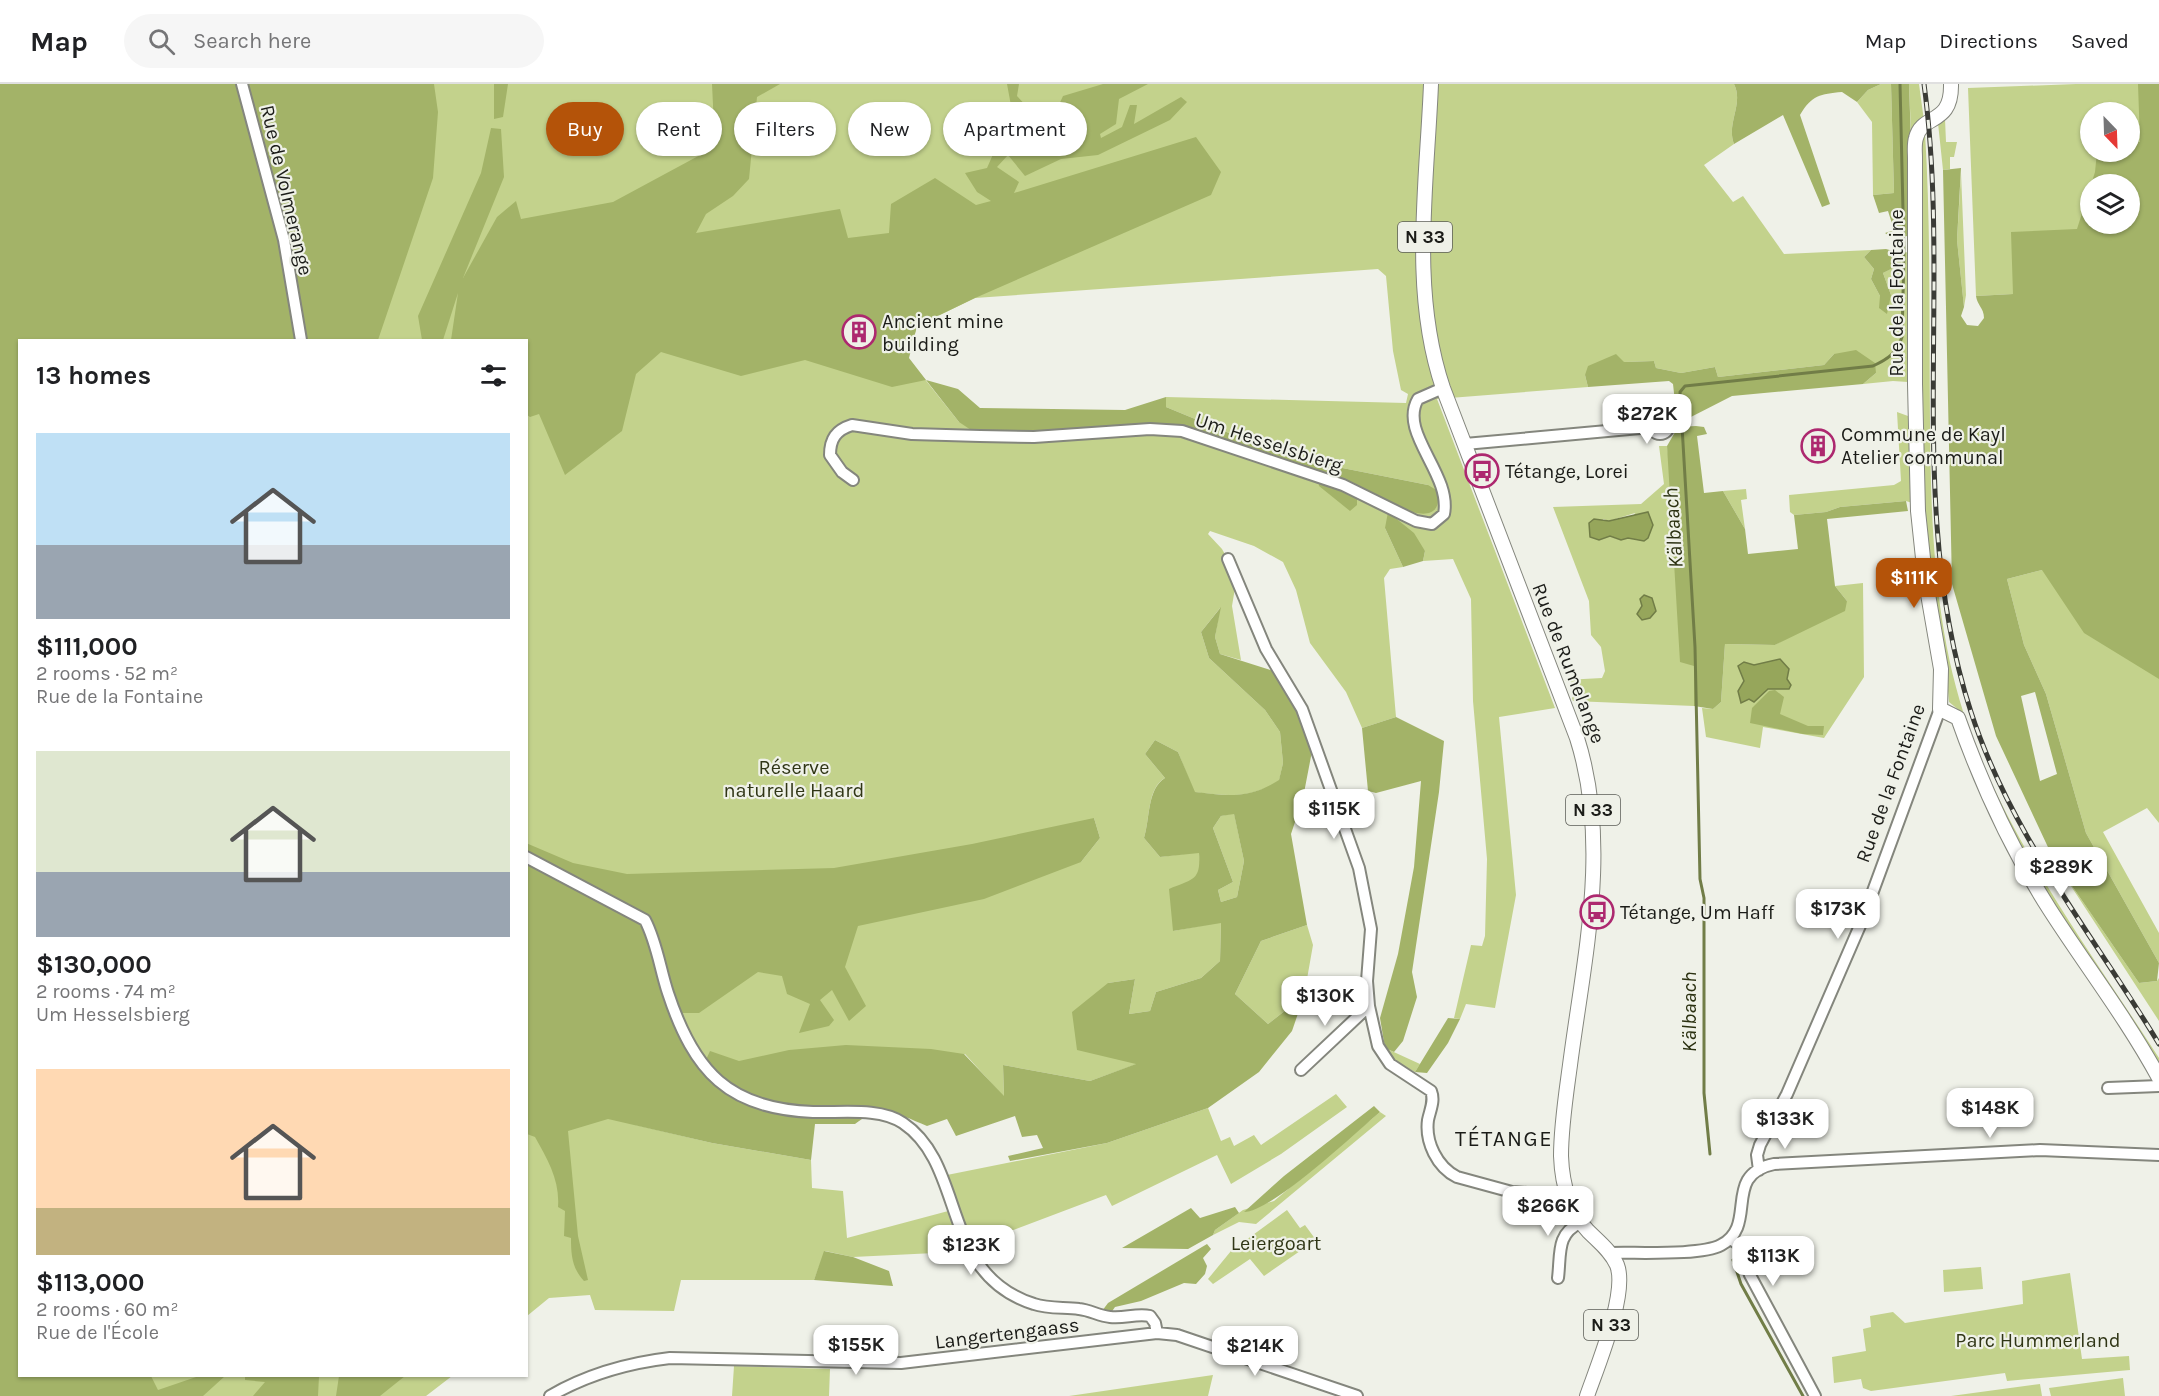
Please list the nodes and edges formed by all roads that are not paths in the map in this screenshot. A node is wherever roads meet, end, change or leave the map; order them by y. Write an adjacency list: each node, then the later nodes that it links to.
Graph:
1 (242, 84): 4 (street, Rue de Volmerange)
2 (1431, 84): 5 (main road, Rue de Rumelange / N 33)
3 (1951, 84): 10 (main road, Rue de la Fontaine)
4 (301, 339)
5 (1443, 388): 7 (main road, Rue de Rumelange / N 33); 8 (street, Um Hesselsbierg)
6 (1651, 427): 7 (street)
7 (1465, 444): 19 (main road, Rue de Rumelange / N 33)
8 (853, 480)
9 (1228, 559): 12 (street)
10 (1940, 709): 14 (main road); 18 (street, Rue de la Fontaine)
11 (528, 858): 24 (street)
12 (1369, 1006): 13 (street); 19 (street)
13 (1301, 1070)
14 (2159, 1078)
15 (2159, 1086): 16 (street)
16 (2108, 1088)
17 (2159, 1155): 18 (street)
18 (1759, 1170): 21 (street)
19 (1568, 1196): 20 (main road, Rue de Rumelange / N 33)
20 (1580, 1223): 22 (main road, Rue de Rumelange / N 33); 23 (street)
21 (1730, 1239): 22 (street); 28 (street)
22 (1610, 1253): 27 (main road, N 33)
23 (1558, 1278)
24 (1157, 1334): 25 (street, Langertengaass); 26 (street, Langertengaass)
25 (550, 1396)
26 (1357, 1396)
27 (1587, 1396)
28 (1815, 1396)

